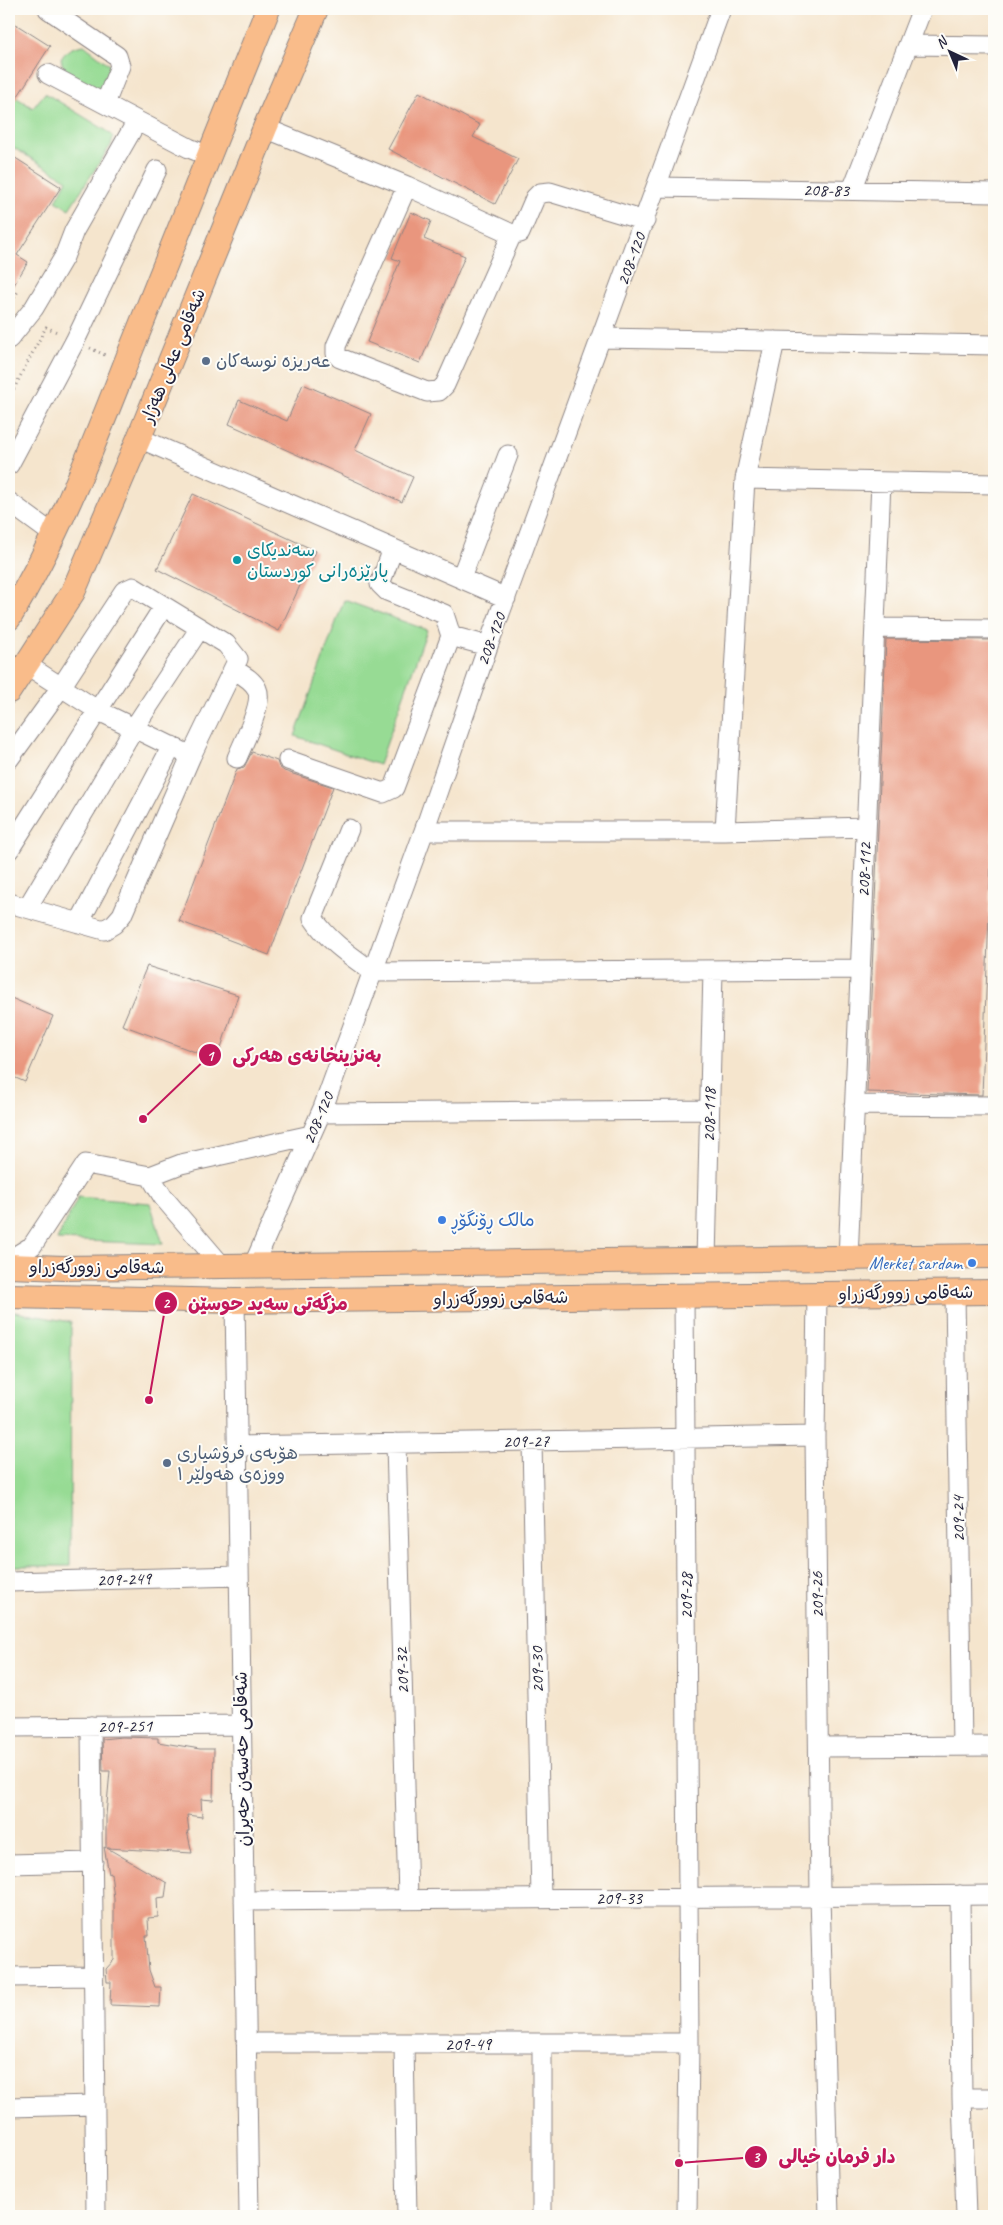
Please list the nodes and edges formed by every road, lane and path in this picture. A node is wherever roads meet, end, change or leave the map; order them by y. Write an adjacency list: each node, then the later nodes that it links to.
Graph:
1 (48, 9): 9 (street)
2 (268, 9): 12 (main road)
3 (316, 9): 11 (main road, شەقامی عەلی هەژار)
4 (721, 9): 15 (street, 208-120)
5 (922, 9): 6 (street)
6 (908, 45): 7 (street); 16 (street)
7 (994, 46)
8 (48, 74): 9 (street)
9 (106, 104): 10 (street)
10 (137, 120): 12 (street); 23 (street)
11 (265, 128): 14 (street); 26 (main road, شەقامی عەلی هەژار)
12 (209, 156): 33 (main road)
13 (157, 170): 28 (street)
14 (407, 186): 19 (street); 19 (street)
15 (657, 187): 16 (street, 208-83); 18 (street, 208-120)
16 (852, 190): 17 (street, 208-83)
17 (994, 193)
18 (645, 221): 19 (street); 22 (street, 208-120)
19 (512, 234)
20 (18, 291): 21 (path)
21 (9, 306)
22 (602, 338): 24 (street); 36 (street, 208-120)
23 (9, 339)
24 (775, 341): 25 (street); 29 (street)
25 (994, 345)
26 (140, 438): 34 (street); 44 (main road, شەقامی عەلی هەژار)
27 (508, 455): 35 (street)
28 (9, 465)
29 (744, 479): 30 (street); 58 (street)
30 (881, 482): 31 (street); 40 (street, 208-112)
31 (994, 484)
32 (9, 502): 33 (street)
33 (54, 535): 38 (main road)
34 (393, 549): 35 (street); 42 (street)
35 (461, 578): 36 (street)
36 (506, 598): 43 (street, 208-120)
37 (164, 606): 39 (street); 46 (street); 48 (street)
38 (9, 618)
39 (200, 628): 45 (street); 49 (street)
40 (875, 628): 41 (street); 55 (street, 208-112)
41 (994, 629)
42 (451, 636): 43 (street); 54 (street)
43 (488, 646): 57 (street, 208-120)
44 (27, 665): 46 (street); 47 (main road, شەقامی عەلی هەژار)
45 (233, 668): 51 (street); 52 (street)
46 (61, 687): 48 (street); 53 (street)
47 (9, 691)
48 (97, 710): 49 (street); 59 (street)
49 (134, 728): 50 (street); 61 (street)
50 (172, 746): 51 (street); 62 (street)
51 (191, 756): 62 (street)
52 (237, 758)
53 (9, 759)
54 (288, 760)
55 (866, 827): 58 (street); 63 (street, 208-112)
56 (349, 829): 65 (street)
57 (424, 831): 58 (street); 65 (street, 208-120)
58 (725, 831)
59 (9, 850)
60 (9, 903): 61 (street)
61 (27, 908): 62 (street)
62 (79, 923)
63 (860, 969): 64 (street); 66 (street, 208-112)
64 (713, 970): 65 (street); 68 (street, 208-118)
65 (373, 972): 69 (street, 208-120)
66 (854, 1106): 67 (street); 73 (street, 208-112)
67 (994, 1106)
68 (709, 1110): 69 (street); 75 (street, 208-118)
69 (321, 1112): 70 (street, 208-120)
70 (311, 1135): 71 (street); 78 (street, 208-120)
71 (150, 1176): 74 (street); 77 (street)
72 (994, 1256): 73 (main road, شەقامی زوورگەزراو)
73 (848, 1259): 75 (main road, شەقامی زوورگەزراو)
74 (9, 1260)
75 (706, 1260): 78 (main road, شەقامی زوورگەزراو)
76 (9, 1266): 77 (main road, شەقامی زوورگەزراو)
77 (222, 1266): 78 (main road, شەقامی زوورگەزراو)
78 (253, 1266)
79 (994, 1292): 80 (main road, شەقامی زوورگەزراو)
80 (954, 1293): 81 (main road, شەقامی زوورگەزراو); 95 (street, 209-24)
81 (817, 1294): 83 (main road, شەقامی زوورگەزراو); 85 (street, 209-26)
82 (9, 1296): 84 (main road, شەقامی زوورگەزراو)
83 (684, 1296): 84 (main road, شەقامی زوورگەزراو); 86 (street, 209-28)
84 (235, 1301): 89 (street, شەقامی حەسەن حەیران)
85 (815, 1436): 86 (street, 209-27); 97 (street, 209-26)
86 (685, 1438): 87 (street, 209-27); 103 (street, 209-28)
87 (532, 1441): 88 (street, 209-27); 104 (street, 209-30)
88 (396, 1443): 89 (street, 209-27); 105 (street, 209-32)
89 (237, 1446): 90 (street, شەقامی حەسەن حەیران)
90 (239, 1576): 91 (street, 209-249); 92 (street, شەقامی حەسەن حەیران)
91 (9, 1582)
92 (241, 1725): 93 (street, 209-251); 106 (street, شەقامی حەسەن حەیران)
93 (91, 1726): 94 (street, 209-251); 98 (street)
94 (9, 1727)
95 (962, 1746): 96 (street); 97 (street)
96 (994, 1746)
97 (820, 1747): 102 (street, 209-26)
98 (93, 1862): 99 (street); 107 (street)
99 (9, 1864)
100 (960, 1895): 101 (street, 209-33); 102 (street, 209-33); 113 (street)
101 (994, 1895)
102 (820, 1896): 103 (street, 209-33); 122 (street, 209-26)
103 (688, 1897): 104 (street, 209-33); 110 (street, 209-28)
104 (541, 1898): 105 (street, 209-33)
105 (408, 1899): 106 (street, 209-33)
106 (244, 1901): 111 (street, شەقامی حەسەن حەیران)
107 (94, 1976): 108 (street); 115 (street)
108 (9, 1977)
109 (542, 2043): 110 (street, 209-49); 112 (street, 209-49); 120 (street)
110 (689, 2043): 121 (street, 209-28)
111 (246, 2044): 112 (street, 209-49); 118 (street, شەقامی حەسەن حەیران)
112 (404, 2044): 119 (street)
113 (962, 2098): 114 (street); 123 (street)
114 (994, 2098)
115 (95, 2105): 116 (street); 117 (street)
116 (9, 2107)
117 (96, 2216)
118 (249, 2216)
119 (407, 2216)
120 (542, 2216)
121 (687, 2216)
122 (829, 2216)
123 (966, 2216)

